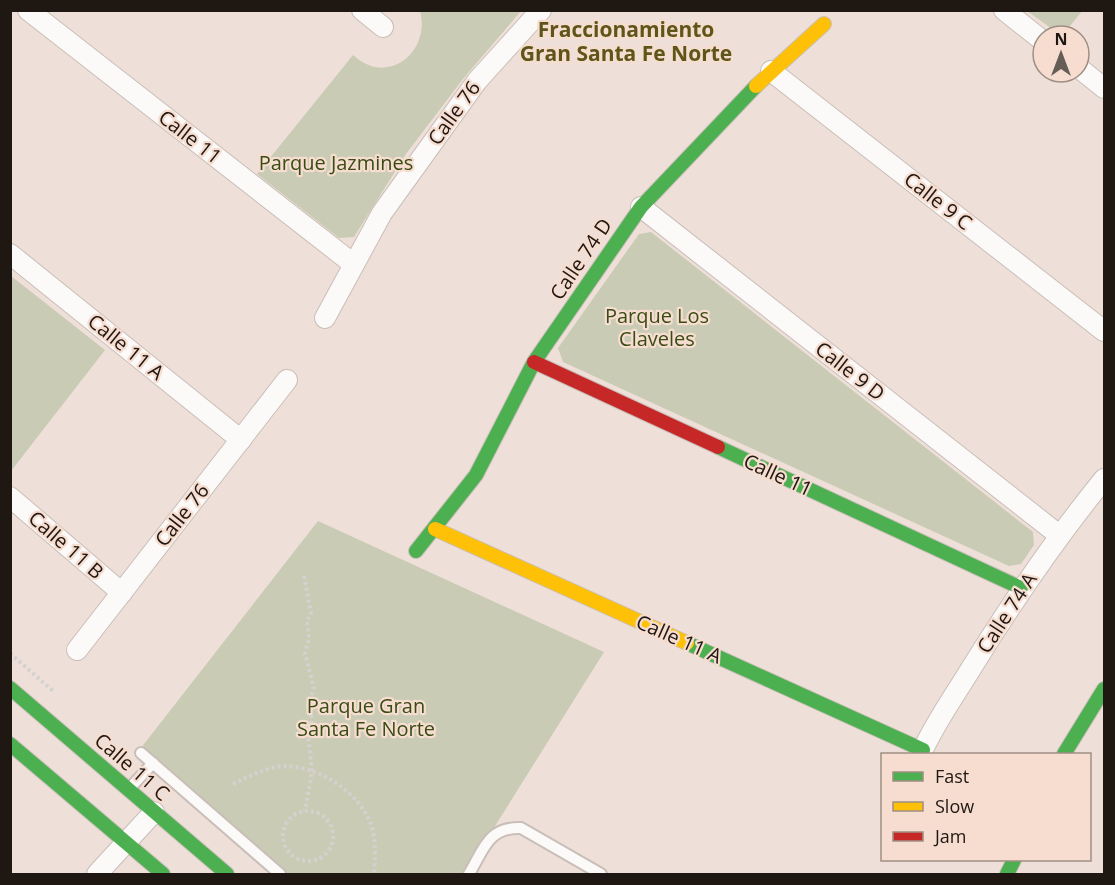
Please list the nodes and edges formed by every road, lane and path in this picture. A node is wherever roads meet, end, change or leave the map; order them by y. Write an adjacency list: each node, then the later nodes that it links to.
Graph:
1 (28, 10): 13 (street, Calle 11)
2 (362, 10): 6 (street)
3 (541, 10): 13 (street, Calle 76)
4 (1004, 10): 7 (street)
5 (824, 24): 8 (street, Calle 74 D)
6 (383, 27)
7 (1031, 31)
8 (771, 71): 11 (street, Calle 74 D); 15 (street, Calle 9 C)
9 (1091, 78): 10 (street)
10 (1104, 88)
11 (640, 207): 16 (street, Calle 74 D); 22 (street, Calle 9 D)
12 (10, 254): 18 (street, Calle 11 A)
13 (352, 263): 14 (street, Calle 76)
14 (325, 318)
15 (1104, 331)
16 (534, 362): 21 (street, Calle 74 D); 25 (street, Calle 11)
17 (287, 380): 18 (street, Calle 76)
18 (241, 440): 26 (street, Calle 76)
19 (1104, 479): 22 (street, Calle 74 A)
20 (10, 497): 26 (street, Calle 11 B)
21 (435, 529): 23 (street, Calle 74 D); 31 (street, Calle 11 A)
22 (1059, 535): 25 (street, Calle 74 A)
23 (416, 551)
24 (304, 576): 35 (path)
25 (1021, 588): 31 (street, Calle 74 A)
26 (122, 593): 27 (street, Calle 76)
27 (77, 650)
28 (10, 688): 37 (street, Calle 11 C)
29 (1104, 689): 33 (street)
30 (10, 744): 40 (street)
31 (922, 752)
32 (141, 753): 34 (lane)
33 (1065, 753)
34 (153, 763): 37 (lane); 45 (lane)
35 (312, 771): 36 (path); 38 (path); 41 (path)
36 (233, 784)
37 (128, 789): 39 (street, Calle 11 C)
38 (305, 811): 38 (path)
39 (154, 812): 40 (street); 44 (street, Calle 11 C)
40 (125, 842): 42 (street); 43 (street)
41 (374, 873)
42 (97, 874)
43 (163, 874)
44 (227, 874)
45 (280, 874)
46 (469, 874): 47 (lane)
47 (601, 874)

